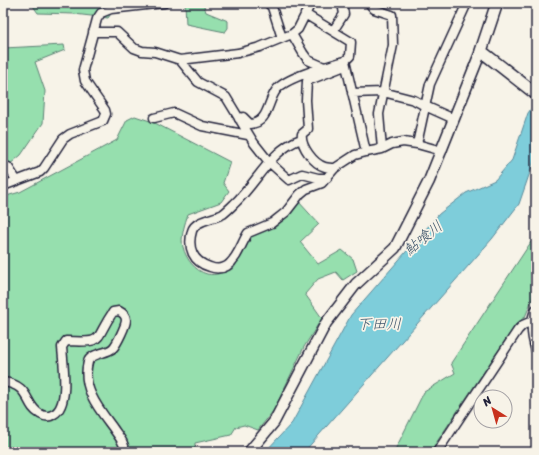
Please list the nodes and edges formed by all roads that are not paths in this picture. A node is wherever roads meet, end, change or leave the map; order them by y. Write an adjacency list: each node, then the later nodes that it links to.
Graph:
1 (164, 3): 10 (street)
2 (268, 3): 12 (street)
3 (311, 3): 8 (street)
4 (342, 3): 9 (street)
5 (369, 3): 17 (street)
6 (467, 3): 20 (street)
7 (497, 3): 13 (main road)
8 (305, 14): 9 (street); 11 (street)
9 (333, 31): 15 (street)
10 (92, 32): 14 (street); 34 (street)
11 (292, 34): 12 (street); 16 (street)
12 (282, 38): 14 (street)
13 (480, 51): 19 (main road); 22 (street)
14 (180, 60): 23 (street)
15 (346, 63): 16 (street); 18 (street); 25 (street)
16 (324, 67): 23 (street)
17 (383, 92): 18 (street); 20 (street); 27 (street)
18 (352, 93): 29 (street)
19 (536, 94)
20 (425, 106): 22 (street); 26 (street)
21 (154, 118): 24 (street)
22 (454, 118): 28 (street)
23 (239, 119): 24 (street)
24 (248, 134): 30 (street)
25 (301, 139): 30 (street); 32 (street)
26 (417, 144): 27 (street); 28 (street)
27 (382, 149): 29 (street)
28 (442, 151): 41 (street)
29 (366, 152): 32 (street)
30 (269, 162): 33 (street); 33 (street)
31 (3, 166): 34 (street)
32 (335, 168): 33 (street)
33 (327, 178)
34 (17, 181): 35 (street)
35 (3, 186)
36 (536, 309): 37 (street)
37 (532, 322): 38 (street); 42 (street)
38 (536, 351)
39 (3, 382): 40 (street)
40 (125, 452)
41 (249, 452)
42 (437, 452)

